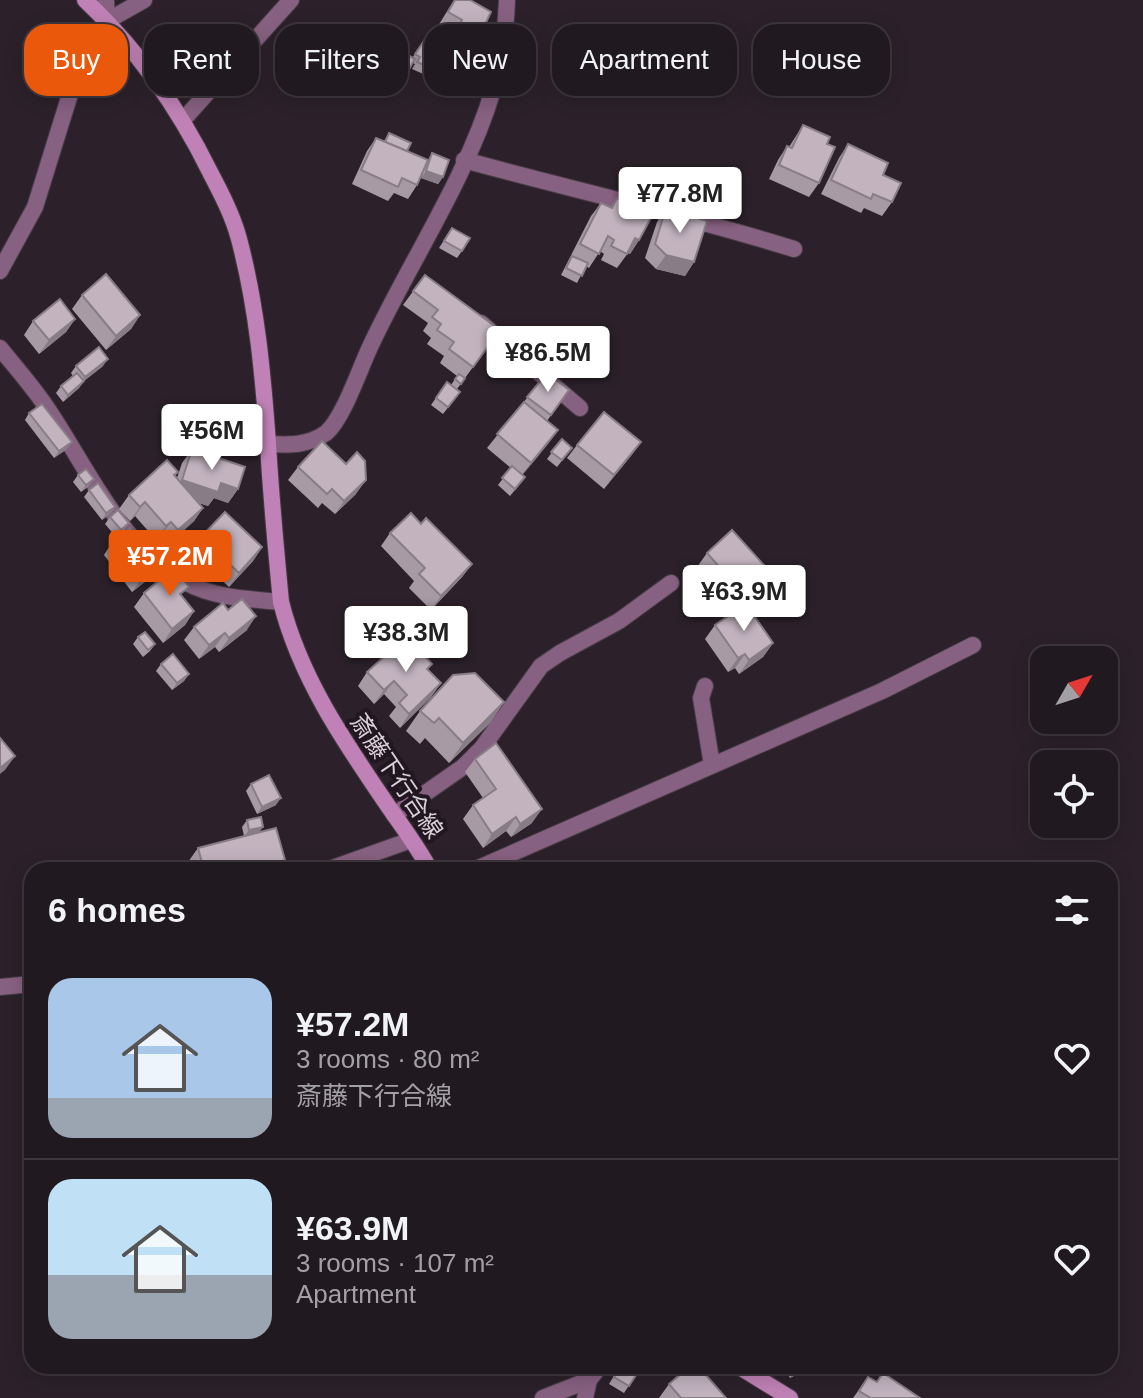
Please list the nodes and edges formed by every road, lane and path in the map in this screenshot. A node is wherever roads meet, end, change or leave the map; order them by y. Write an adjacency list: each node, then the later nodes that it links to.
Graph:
1 (85, 0): 6 (main road, 斎藤下行合線)
2 (106, 0): 6 (street)
3 (144, 0): 6 (street)
4 (291, 0): 7 (street)
5 (507, 0): 8 (street)
6 (107, 21): 7 (main road, 斎藤下行合線); 10 (street)
7 (183, 120): 14 (main road, 斎藤下行合線)
8 (464, 160): 9 (street); 14 (street)
9 (794, 249)
10 (0, 271)
11 (467, 313): 13 (street)
12 (0, 348): 16 (street)
13 (580, 408)
14 (268, 444): 16 (main road, 斎藤下行合線)
15 (671, 583): 20 (street)
16 (281, 602): 20 (main road, 斎藤下行合線)
17 (973, 645): 19 (street)
18 (705, 686): 19 (street)
19 (712, 765): 24 (street)
20 (394, 815): 21 (main road, 斎藤下行合線)
21 (411, 840): 22 (street); 23 (main road, 斎藤下行合線)
22 (349, 862)
23 (425, 862)
24 (492, 862)
25 (24, 985): 26 (street)
26 (0, 987)
27 (594, 1374): 29 (street)
28 (751, 1374): 32 (main road)
29 (589, 1380): 30 (street); 31 (street)
30 (543, 1398)
31 (585, 1398)
32 (790, 1398)

